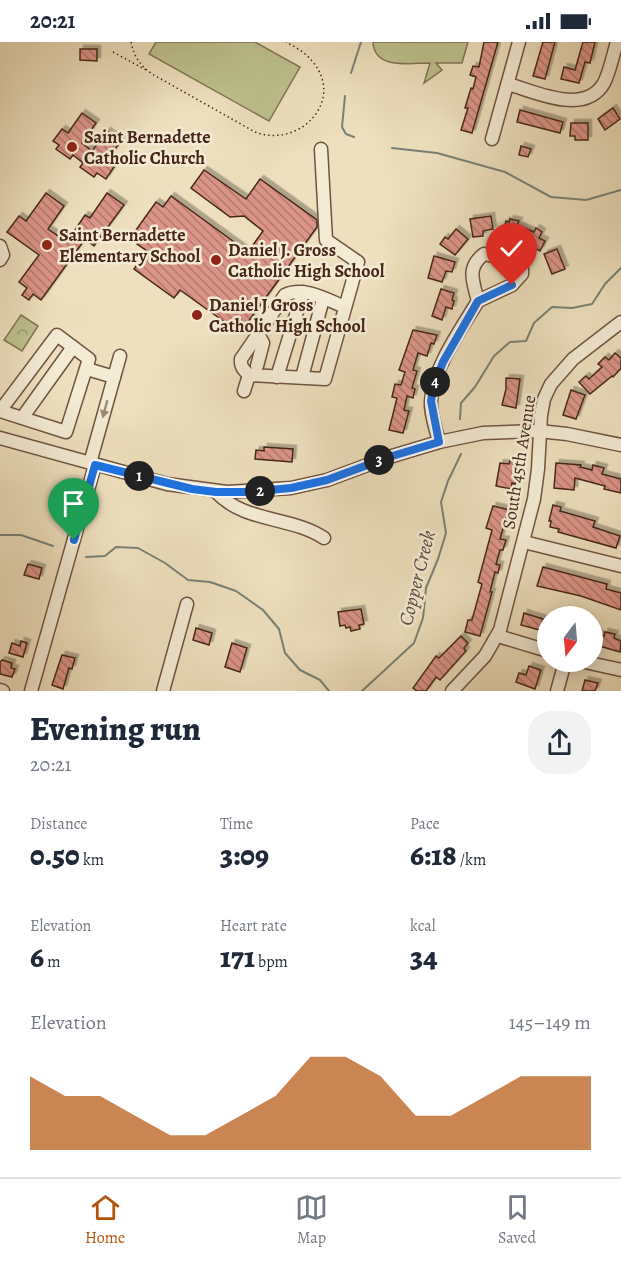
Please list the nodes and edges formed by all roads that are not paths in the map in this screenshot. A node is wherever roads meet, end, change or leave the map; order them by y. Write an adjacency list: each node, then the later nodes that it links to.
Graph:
1 (519, 42): 3 (street)
2 (616, 44): 3 (street)
3 (508, 84): 4 (street)
4 (492, 139)
5 (321, 149): 11 (street)
6 (0, 246): 7 (street)
7 (0, 260)
8 (303, 292): 9 (street); 16 (street); 18 (street)
9 (323, 299): 11 (street); 19 (street)
10 (478, 301): 10 (street); 24 (street)
11 (345, 307): 19 (street)
12 (621, 322): 22 (street, South 45th Avenue)
13 (73, 347): 15 (street); 21 (street); 21 (street)
14 (120, 356): 17 (street)
15 (87, 369): 17 (street); 21 (street)
16 (253, 371): 18 (street); 20 (street)
17 (114, 377): 26 (street, one-way to 26)
18 (277, 377): 19 (street)
19 (302, 377)
20 (244, 391)
21 (22, 418)
22 (540, 431): 24 (street); 25 (street); 29 (street, South 45th Avenue)
23 (0, 438): 26 (street)
24 (439, 442): 27 (street)
25 (621, 445)
26 (92, 464): 27 (street); 37 (street)
27 (216, 492): 28 (street)
28 (324, 538)
29 (524, 542): 30 (street); 32 (street, South 45th Avenue)
30 (621, 566)
31 (187, 604): 38 (street)
32 (498, 636): 33 (street); 39 (street, South 45th Avenue)
33 (537, 648)
34 (603, 666): 35 (street)
35 (621, 670)
36 (562, 672): 40 (street)
37 (31, 691)
38 (163, 691)
39 (452, 691)
40 (557, 691)

